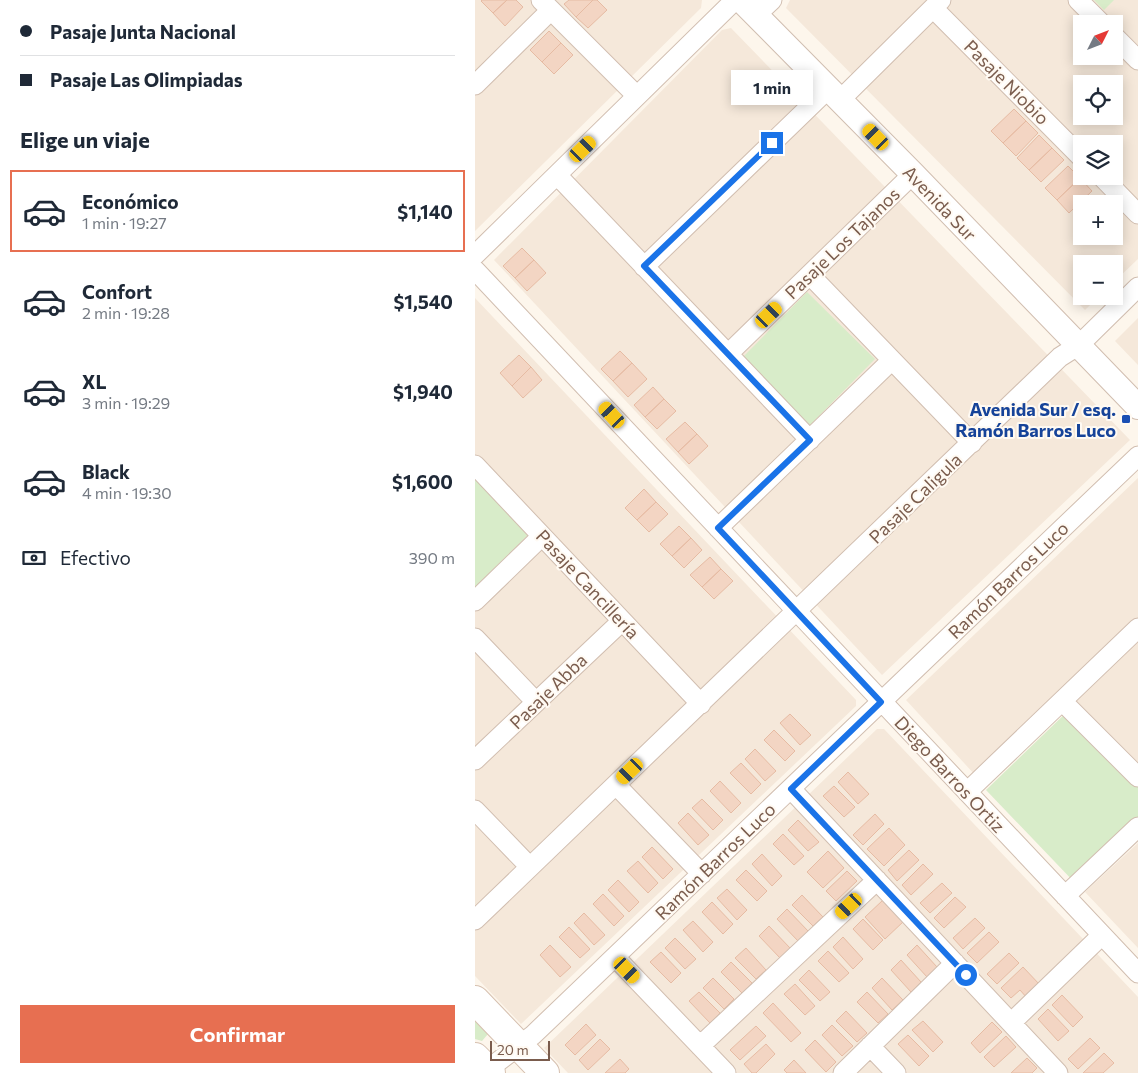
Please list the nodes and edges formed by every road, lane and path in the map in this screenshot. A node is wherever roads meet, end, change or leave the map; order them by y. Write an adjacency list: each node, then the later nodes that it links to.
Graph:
1 (735, 0): 11 (street)
2 (1078, 0): 6 (street)
3 (937, 4): 10 (street); 12 (street, Pasaje Niobio)
4 (546, 5): 9 (street); 11 (street)
5 (756, 5): 10 (street, Avenida Sur)
6 (1093, 15)
7 (1123, 45): 8 (street)
8 (1138, 60)
9 (475, 85)
10 (834, 94): 13 (street, Avenida Sur); 18 (street)
11 (637, 96): 14 (street)
12 (1073, 148)
13 (913, 174): 20 (street, Pasaje Los Tajanos); 22 (street, Avenida Sur)
14 (557, 175): 17 (street); 18 (street)
15 (1110, 185): 16 (street)
16 (1138, 214)
17 (475, 255)
18 (644, 266): 23 (street)
19 (475, 270): 30 (street, Diego Barros Ortiz)
20 (810, 275): 23 (street, Pasaje Los Tajanos); 24 (street)
21 (1138, 287): 22 (street, Pasaje Caligula)
22 (1079, 345): 25 (street, Avenida Sur); 27 (street, Pasaje Caligula)
23 (728, 354): 26 (street)
24 (892, 360): 26 (street); 27 (street)
25 (1138, 407)
26 (810, 440): 30 (street)
27 (972, 443): 33 (street, Pasaje Caligula)
28 (1138, 456): 39 (street, Ramón Barros Luco)
29 (475, 465): 31 (street, Pasaje Cancillería)
30 (718, 528): 33 (street, Diego Barros Ortiz)
31 (542, 536): 32 (street); 34 (street, Pasaje Cancillería)
32 (475, 601)
33 (797, 612): 39 (street, Diego Barros Ortiz); 40 (street, Pasaje Caligula)
34 (622, 621): 38 (street, Pasaje Abba); 40 (street, Pasaje Cancillería)
35 (1138, 628): 37 (street)
36 (475, 638): 38 (street)
37 (1062, 700): 42 (street); 45 (street)
38 (536, 702): 41 (street, Pasaje Abba)
39 (881, 702): 44 (street, Ramón Barros Luco); 45 (street, Diego Barros Ortiz)
40 (701, 704): 43 (street, Pasaje Caligula)
41 (475, 760)
42 (1138, 777)
43 (616, 785): 48 (street, Pasaje Caligula); 49 (street)
44 (791, 789): 49 (street, Ramón Barros Luco); 50 (street)
45 (967, 792): 51 (street, Diego Barros Ortiz)
46 (475, 810): 48 (street)
47 (1138, 827): 51 (street)
48 (530, 867): 52 (street, Pasaje Caligula)
49 (702, 874): 54 (street, Ramón Barros Luco)
50 (877, 880): 55 (street); 60 (street)
51 (1065, 896): 53 (street, Diego Barros Ortiz)
52 (475, 920)
53 (1102, 935): 56 (street, Diego Barros Ortiz); 58 (street)
54 (615, 957): 59 (street, Ramón Barros Luco); 60 (street)
55 (955, 964): 58 (street); 61 (street)
56 (1138, 973)
57 (475, 1000): 59 (main road)
58 (1011, 1023): 67 (street)
59 (519, 1046): 62 (street, Ramón Barros Luco); 63 (main road)
60 (700, 1046): 64 (street)
61 (870, 1046): 65 (street); 66 (street)
62 (484, 1068)
63 (545, 1073)
64 (726, 1073)
65 (843, 1073)
66 (896, 1073)
67 (1058, 1073)

